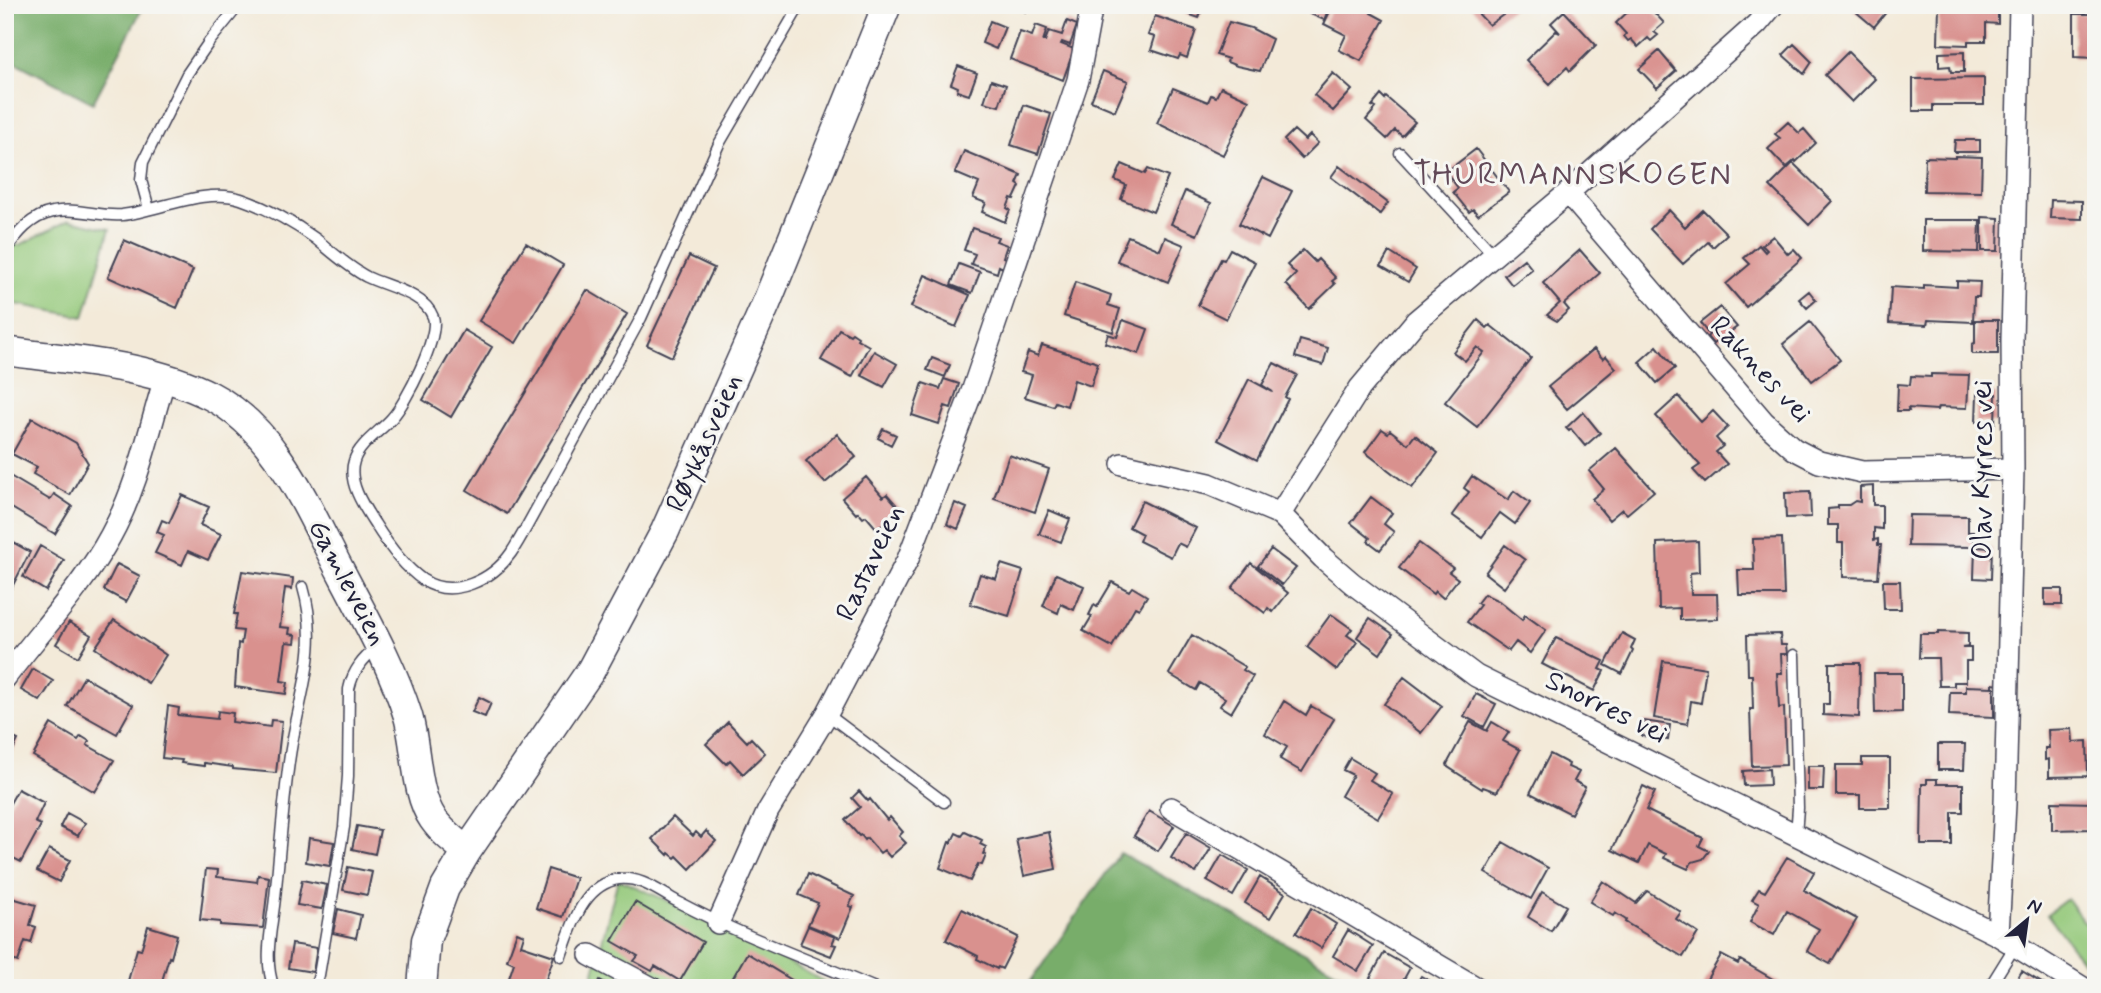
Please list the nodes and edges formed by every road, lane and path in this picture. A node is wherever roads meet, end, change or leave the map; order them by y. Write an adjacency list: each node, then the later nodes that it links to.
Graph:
1 (239, 5): 9 (lane)
2 (800, 5): 9 (lane)
3 (887, 5): 25 (main road, Røykåsveien)
4 (1092, 5): 21 (street, Rastaveien)
5 (1773, 5): 8 (street)
6 (2020, 5): 15 (street, Olav Kyrres vei)
7 (1400, 153): 11 (lane)
8 (1568, 193): 11 (street); 15 (street, Raknes vei)
9 (149, 209): 10 (lane)
10 (5, 251)
11 (1493, 254): 16 (street)
12 (5, 351): 13 (main road, Gamleveien)
13 (165, 378): 18 (main road, Gamleveien); 20 (street)
14 (1122, 464): 16 (street, Snorres vei)
15 (2012, 469): 27 (street, Olav Kyrres vei)
16 (1280, 514): 24 (street, Snorres vei)
17 (303, 587): 30 (lane)
18 (380, 645): 25 (main road, Gamleveien); 31 (lane)
19 (1794, 655): 24 (lane)
20 (5, 678)
21 (827, 714): 22 (lane); 26 (street, Rastaveien)
22 (944, 802)
23 (1171, 808): 35 (street)
24 (1796, 835): 27 (street, Snorres vei)
25 (467, 851): 32 (main road)
26 (718, 923): 28 (lane); 34 (lane)
27 (2006, 941): 36 (lane); 37 (street, Snorres vei)
28 (561, 956)
29 (590, 956): 33 (street)
30 (274, 988)
31 (315, 988)
32 (422, 988)
33 (652, 988)
34 (875, 988)
35 (1477, 988)
36 (1989, 988)
37 (2083, 988)

